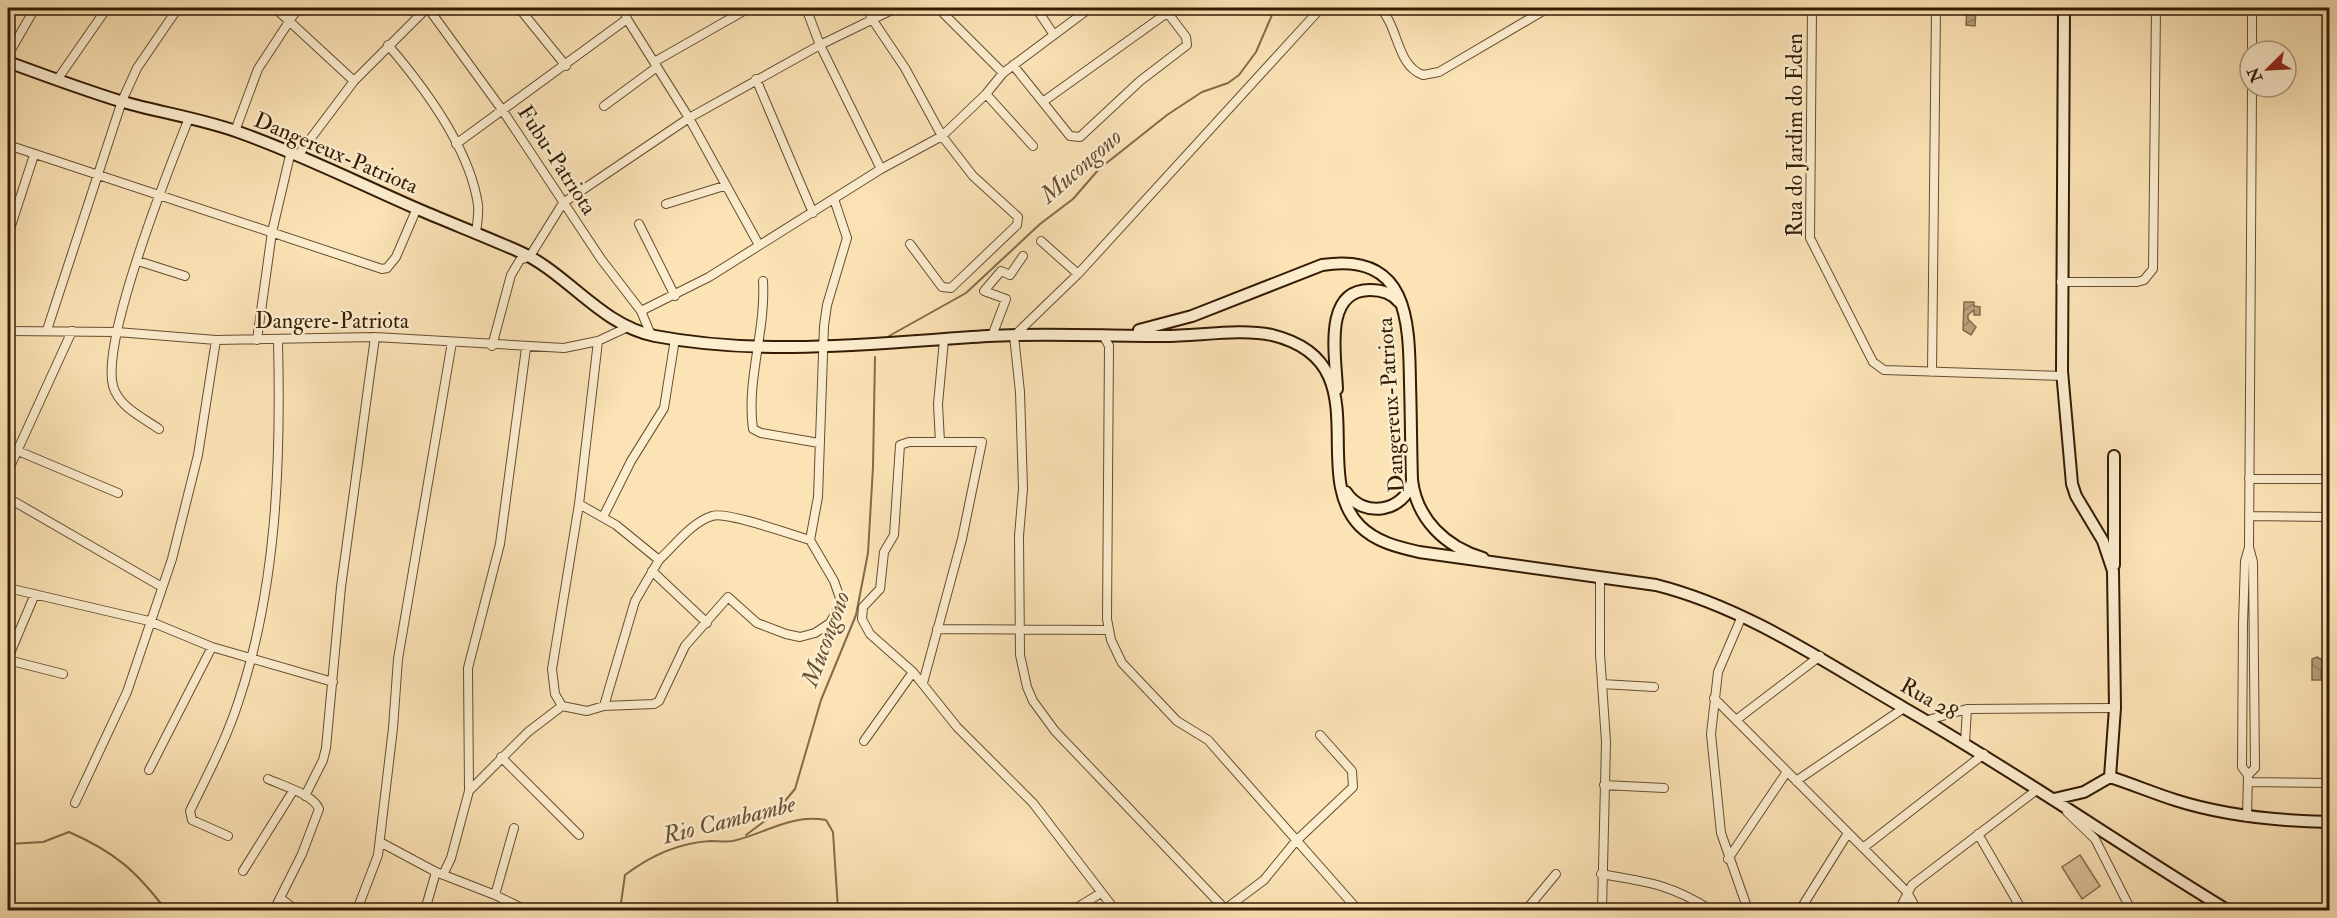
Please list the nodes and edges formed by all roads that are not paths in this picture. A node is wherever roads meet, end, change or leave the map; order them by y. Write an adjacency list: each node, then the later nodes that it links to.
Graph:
1 (35, 8): 32 (street)
2 (107, 8): 39 (street)
3 (178, 8): 43 (street)
4 (275, 8): 25 (street)
5 (298, 8): 25 (street)
6 (427, 8): 30 (street); 46 (street, Fubu-Patriota)
7 (519, 8): 36 (street)
8 (622, 8): 26 (street)
9 (749, 8): 34 (street)
10 (806, 8): 31 (street)
11 (867, 8): 27 (street)
12 (896, 8): 27 (street)
13 (938, 8): 37 (street)
14 (1036, 8): 28 (street)
15 (1090, 8): 28 (street)
16 (1321, 8): 75 (street)
17 (1380, 8): 18 (street)
18 (1548, 8)
19 (1812, 8): 103 (street, Rua do Jardim do Eden)
20 (1936, 8): 103 (street)
21 (2064, 8): 78 (street)
22 (2156, 8): 78 (street)
23 (2252, 8): 29 (street)
24 (1171, 10): 44 (street); 44 (street)
25 (290, 19): 40 (street); 49 (street)
26 (627, 19): 34 (street); 36 (street)
27 (872, 19): 31 (street); 50 (street)
28 (1054, 35): 35 (street)
29 (2252, 39)
30 (388, 45): 40 (street); 51 (street)
31 (820, 45): 38 (street); 56 (street)
32 (8, 55)
33 (8, 62): 39 (street, Dangereux-Patriota)
34 (655, 64): 45 (street); 48 (street)
35 (1013, 65): 37 (street); 44 (street)
36 (566, 66): 46 (street)
37 (1003, 73): 41 (street)
38 (756, 79): 48 (street); 64 (street)
39 (57, 80): 43 (street, Dangereux-Patriota)
40 (354, 81): 54 (street)
41 (986, 94): 50 (street); 53 (street)
42 (2252, 99): 112 (street)
43 (122, 101): 47 (street, Dangereux-Patriota); 57 (street)
44 (1044, 101)
45 (604, 105)
46 (503, 111): 51 (street); 61 (street, Fubu-Patriota)
47 (189, 118): 49 (street, Dangereux-Patriota); 59 (street)
48 (689, 118): 58 (street); 61 (street)
49 (235, 131): 54 (street, Dangereux-Patriota)
50 (942, 136): 56 (street); 70 (street)
51 (456, 144): 67 (street)
52 (8, 145): 55 (street)
53 (1033, 146)
54 (295, 152): 63 (street, Dangereux-Patriota); 66 (street)
55 (34, 155): 57 (street); 68 (street)
56 (881, 169): 60 (street)
57 (96, 174): 59 (street); 83 (street)
58 (724, 186): 62 (street); 71 (street)
59 (158, 197): 66 (street); 74 (street)
60 (834, 199): 64 (street); 99 (street)
61 (563, 203): 72 (street); 81 (street, Fubu-Patriota)
62 (666, 204)
63 (417, 208): 66 (street); 67 (street, Dangereux-Patriota)
64 (813, 213): 71 (street)
65 (639, 224): 79 (street)
66 (272, 232): 94 (street)
67 (476, 233): 72 (street, Dangereux-Patriota)
68 (8, 235)
69 (1041, 241): 75 (street)
70 (910, 244)
71 (759, 245): 79 (street)
72 (530, 256): 82 (street, Dangereux-Patriota); 100 (street)
73 (1023, 256): 89 (street)
74 (138, 261): 76 (street); 86 (street)
75 (1078, 274): 90 (street)
76 (185, 276)
77 (763, 281): 102 (street)
78 (2061, 282): 104 (street)
79 (675, 296): 81 (street)
80 (1405, 310): 88 (street, Dangereux-Patriota); 105 (street); 114 (street, Dangereux-Patriota)
81 (641, 311): 87 (street, Fubu-Patriota)
82 (628, 327): 87 (street); 97 (street, Dangere-Patriota)
83 (47, 330): 84 (street, Dangere-Patriota); 85 (street, Dangere-Patriota)
84 (8, 331)
85 (72, 331): 86 (street, Dangere-Patriota); 109 (street)
86 (117, 332): 93 (street, Dangere-Patriota); 106 (street)
87 (651, 335): 92 (street)
88 (1103, 335): 90 (street); 105 (street); 139 (street)
89 (992, 336): 90 (street); 95 (street)
90 (1014, 336): 138 (street)
91 (375, 337): 96 (street, Dangere-Patriota); 98 (street, Dangere-Patriota); 146 (street)
92 (675, 339): 102 (street); 121 (street)
93 (216, 340): 94 (street, Dangere-Patriota); 131 (street)
94 (257, 340): 96 (street, Dangere-Patriota)
95 (944, 340): 99 (street); 107 (street)
96 (278, 341): 142 (street)
97 (598, 341): 101 (street, Dangere-Patriota); 118 (street)
98 (452, 342): 100 (street, Dangere-Patriota); 185 (street)
99 (825, 345): 102 (street); 108 (street)
100 (492, 346): 101 (street, Dangere-Patriota)
101 (526, 348): 174 (street)
102 (760, 348): 108 (street)
103 (1932, 372): 104 (street)
104 (2062, 376): 123 (street)
105 (1337, 400): 115 (street)
106 (159, 429)
107 (940, 442): 137 (street); 144 (street)
108 (819, 443): 124 (street)
109 (18, 451): 111 (street); 116 (street)
110 (2114, 456): 122 (street)
111 (8, 471)
112 (2249, 479): 113 (street); 119 (street)
113 (2330, 479)
114 (1412, 480): 115 (street); 127 (street, Dangereux-Patriota)
115 (1341, 484): 127 (street)
116 (118, 493)
117 (8, 498): 131 (street)
118 (579, 504): 121 (street); 151 (street)
119 (2249, 516): 120 (street); 125 (street)
120 (2330, 516)
121 (603, 517): 126 (street)
122 (2115, 525): 123 (street); 129 (street)
123 (2097, 532): 129 (street)
124 (810, 540): 126 (street); 136 (street)
125 (2249, 547): 166 (street); 166 (street)
126 (658, 560): 128 (street)
127 (1507, 566): 130 (street, Rua 28)
128 (652, 571): 136 (street); 152 (street)
129 (2113, 571): 154 (street)
130 (1600, 578): 134 (street, Rua 28); 148 (street)
131 (162, 587): 135 (street)
132 (8, 588): 133 (street)
133 (35, 594): 135 (street); 143 (street)
134 (1742, 616): 141 (street, Rua 28); 150 (street)
135 (149, 621): 140 (street); 177 (street)
136 (707, 623): 152 (street)
137 (937, 629): 138 (street); 147 (street)
138 (1018, 630): 139 (street); 204 (street)
139 (1109, 630): 186 (street)
140 (212, 647): 142 (street); 163 (street)
141 (1820, 656): 153 (street, Rua 28); 156 (street)
142 (251, 658): 146 (street); 184 (street)
143 (8, 659): 145 (street)
144 (913, 672): 147 (street); 159 (street)
145 (63, 674)
146 (333, 682): 175 (street)
147 (923, 683): 194 (street)
148 (1602, 684): 149 (street); 170 (street)
149 (1654, 687)
150 (1714, 698): 156 (street); 188 (street)
151 (562, 706): 152 (street); 162 (street)
152 (604, 706)
153 (1904, 708): 157 (street, Rua 28); 168 (street)
154 (2115, 708): 155 (street); 165 (street)
155 (1967, 709): 157 (street); 160 (street)
156 (1736, 720): 164 (street)
157 (1928, 720): 160 (street, Rua 28)
158 (1320, 735): 186 (street)
159 (864, 741)
160 (1965, 743): 161 (street, Rua 28)
161 (1984, 754): 172 (street, Rua 28); 187 (street)
162 (501, 757): 174 (street); 183 (street)
163 (149, 770)
164 (1786, 772): 168 (street); 188 (street)
165 (2110, 777): 176 (street); 178 (street)
166 (2248, 779): 169 (street); 178 (street)
167 (268, 780): 173 (street)
168 (1796, 781): 181 (street)
169 (2330, 783)
170 (1604, 785): 171 (street); 192 (street)
171 (1664, 788)
172 (2038, 789): 176 (street, Rua 28); 182 (street)
173 (293, 791): 175 (street); 189 (street)
174 (469, 791): 190 (street)
175 (304, 796): 196 (street)
176 (2054, 799): 214 (street); 215 (street, Rua 28)
177 (75, 803)
178 (2247, 817): 179 (street)
179 (2330, 822)
180 (514, 828): 195 (street)
181 (1848, 833): 187 (street); 210 (street)
182 (1978, 834): 193 (street); 213 (street)
183 (579, 835)
184 (228, 836)
185 (380, 842): 190 (street); 199 (street)
186 (1295, 842): 204 (street); 205 (street)
187 (1863, 848): 193 (street)
188 (1728, 859): 209 (street)
189 (243, 871)
190 (440, 874): 195 (street); 200 (street)
191 (1556, 874): 206 (street)
192 (1601, 874): 207 (street); 208 (street)
193 (1907, 892): 211 (street); 212 (street)
194 (1101, 893): 202 (street); 203 (street)
195 (495, 895): 201 (street)
196 (280, 898): 197 (street); 198 (street)
197 (274, 910)
198 (297, 910)
199 (357, 910)
200 (425, 910)
201 (526, 910)
202 (1073, 910)
203 (1115, 910)
204 (1225, 910)
205 (1358, 910)
206 (1527, 910)
207 (1602, 910)
208 (1711, 910)
209 (1748, 910)
210 (1800, 910)
211 (1899, 910)
212 (1917, 910)
213 (2022, 910)
214 (2131, 910)
215 (2225, 910)

